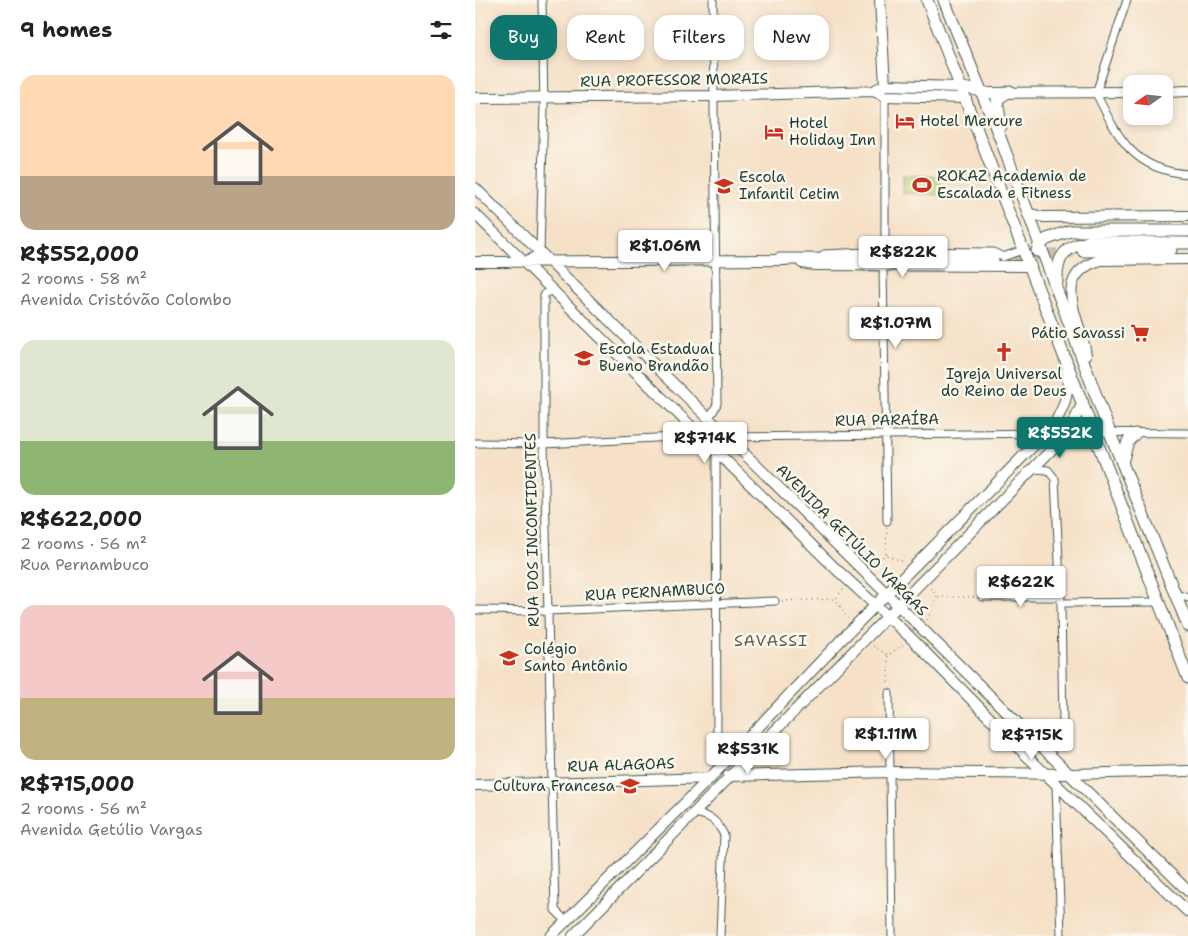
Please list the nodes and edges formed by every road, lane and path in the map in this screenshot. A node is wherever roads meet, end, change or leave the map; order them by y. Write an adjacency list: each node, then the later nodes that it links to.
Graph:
1 (542, 0): 16 (street)
2 (713, 0): 15 (street)
3 (880, 0): 7 (main road)
4 (927, 0): 10 (main road)
5 (943, 0): 11 (main road)
6 (1127, 0): 14 (street)
7 (885, 91): 10 (main road, RUA PROFESSOR MORAIS); 15 (main road, RUA PROFESSOR MORAIS); 31 (street)
8 (1010, 91): 11 (main road, RUA PROFESSOR MORAIS); 14 (main road, RUA PROFESSOR MORAIS); 18 (main road)
9 (1188, 91): 13 (main road)
10 (963, 92): 11 (main road, RUA PROFESSOR MORAIS); 18 (main road); 27 (main road)
11 (981, 92): 18 (main road)
12 (1123, 92): 14 (main road, RUA PROFESSOR MORAIS)
13 (1173, 92)
14 (1096, 93): 19 (street)
15 (713, 96): 16 (main road, RUA PROFESSOR MORAIS); 32 (street)
16 (544, 97): 17 (main road, RUA PROFESSOR MORAIS); 30 (street)
17 (475, 98)
18 (1001, 140): 21 (main road)
19 (1188, 174)
20 (475, 188): 30 (main road, AVENIDA GETÚLIO VARGAS)
21 (1027, 213): 23 (main road); 26 (main road)
22 (475, 214): 39 (main road, AVENIDA GETÚLIO VARGAS)
23 (1188, 216)
24 (1188, 231): 26 (main road)
25 (1188, 243): 43 (main road)
26 (1039, 245): 41 (main road); 43 (main road)
27 (1025, 249): 37 (street); 41 (main road)
28 (1188, 250): 29 (main road)
29 (1083, 251)
30 (540, 252): 35 (main road, AVENIDA GETÚLIO VARGAS); 39 (street)
31 (885, 252): 33 (street); 37 (street)
32 (714, 259): 33 (main road); 36 (main road); 48 (street)
33 (779, 259): 37 (main road); 40 (main road)
34 (1188, 259): 46 (main road)
35 (550, 261): 36 (main road); 39 (main road); 42 (main road, AVENIDA GETÚLIO VARGAS)
36 (571, 261): 42 (main road)
37 (998, 261): 40 (main road); 41 (main road)
38 (475, 262): 39 (main road)
39 (523, 262): 44 (main road, AVENIDA GETÚLIO VARGAS)
40 (883, 266): 55 (street)
41 (1033, 271): 45 (main road)
42 (563, 274): 48 (main road, AVENIDA GETÚLIO VARGAS)
43 (1057, 289): 46 (main road)
44 (552, 290): 49 (main road, AVENIDA GETÚLIO VARGAS); 59 (street, RUA DOS INCONFIDENTES)
45 (1065, 358): 47 (main road); 50 (main road)
46 (1087, 371): 47 (main road); 53 (main road)
47 (1083, 402): 51 (main road); 52 (main road)
48 (707, 417): 57 (main road, AVENIDA GETÚLIO VARGAS)
49 (685, 420): 59 (street); 60 (main road, AVENIDA GETÚLIO VARGAS)
50 (1047, 432): 55 (street, RUA PARAÍBA); 67 (main road)
51 (1069, 432): 52 (street); 63 (main road)
52 (1093, 432): 53 (street); 80 (main road)
53 (1110, 433): 56 (street); 61 (main road)
54 (1188, 433): 56 (street)
55 (887, 434): 57 (street, RUA PARAÍBA); 65 (street)
56 (1135, 434): 61 (main road)
57 (727, 437): 68 (main road, AVENIDA GETÚLIO VARGAS)
58 (475, 442): 59 (street)
59 (544, 444): 84 (street, RUA DOS INCONFIDENTES)
60 (716, 450): 62 (main road, AVENIDA GETÚLIO VARGAS); 64 (street)
61 (1122, 463): 71 (main road)
62 (734, 468): 64 (street); 70 (main road, AVENIDA GETÚLIO VARGAS)
63 (1033, 469): 69 (main road); 77 (street)
64 (716, 478): 79 (street)
65 (887, 522): 66 (path)
66 (886, 555): 67 (path); 68 (path)
67 (914, 566): 72 (main road)
68 (860, 569): 72 (main road, AVENIDA GETÚLIO VARGAS)
69 (925, 578): 73 (path); 82 (main road)
70 (849, 580): 76 (path); 81 (main road, AVENIDA GETÚLIO VARGAS)
71 (1176, 594): 75 (street); 86 (main road)
72 (887, 595): 81 (main road); 82 (main road, AVENIDA GETÚLIO VARGAS)
73 (937, 597): 74 (path); 88 (path)
74 (982, 597): 77 (street)
75 (1188, 598)
76 (836, 599): 78 (path); 87 (path)
77 (1061, 600): 80 (street); 94 (street)
78 (775, 601): 79 (street, RUA PERNAMBUCO)
79 (718, 602): 84 (street, RUA PERNAMBUCO); 95 (street)
80 (1158, 602): 92 (main road)
81 (877, 605): 85 (main road, AVENIDA GETÚLIO VARGAS); 87 (main road)
82 (898, 606): 85 (main road); 88 (main road, AVENIDA GETÚLIO VARGAS)
83 (475, 610): 84 (street, RUA PERNAMBUCO)
84 (547, 610): 107 (street, RUA DOS INCONFIDENTES)
85 (888, 615): 89 (main road); 90 (main road, AVENIDA GETÚLIO VARGAS)
86 (1188, 626)
87 (853, 627): 95 (main road)
88 (923, 630): 94 (main road, AVENIDA GETÚLIO VARGAS)
89 (865, 639): 91 (path); 97 (main road)
90 (913, 640): 91 (path); 98 (main road, AVENIDA GETÚLIO VARGAS)
91 (887, 655): 93 (path)
92 (1188, 678)
93 (889, 692): 101 (street)
94 (1036, 741): 96 (main road, AVENIDA GETÚLIO VARGAS)
95 (732, 753): 106 (main road)
96 (1051, 755): 99 (main road); 103 (main road, AVENIDA GETÚLIO VARGAS)
97 (748, 757): 104 (main road); 105 (main road)
98 (1028, 757): 99 (main road, AVENIDA GETÚLIO VARGAS); 102 (main road)
99 (1042, 770): 102 (main road, RUA ALAGOAS); 103 (main road, RUA ALAGOAS); 109 (main road, AVENIDA GETÚLIO VARGAS)
100 (1188, 771): 103 (main road, RUA ALAGOAS)
101 (891, 772): 102 (main road, RUA ALAGOAS); 104 (main road, RUA ALAGOAS); 117 (street)
102 (1019, 773)
103 (1070, 774): 109 (main road); 111 (main road, AVENIDA GETÚLIO VARGAS)
104 (753, 775): 105 (main road, RUA ALAGOAS)
105 (730, 776): 106 (main road, RUA ALAGOAS); 110 (main road)
106 (710, 778): 107 (main road, RUA ALAGOAS); 113 (main road)
107 (553, 782): 108 (main road, RUA ALAGOAS); 113 (street, RUA DOS INCONFIDENTES)
108 (475, 785)
109 (1056, 785): 112 (main road, AVENIDA GETÚLIO VARGAS); 118 (street)
110 (692, 813): 115 (main road); 116 (street)
111 (1188, 891)
112 (1188, 912)
113 (565, 920): 114 (main road)
114 (551, 936)
115 (573, 936)
116 (720, 936)
117 (892, 936)
118 (1061, 936)

